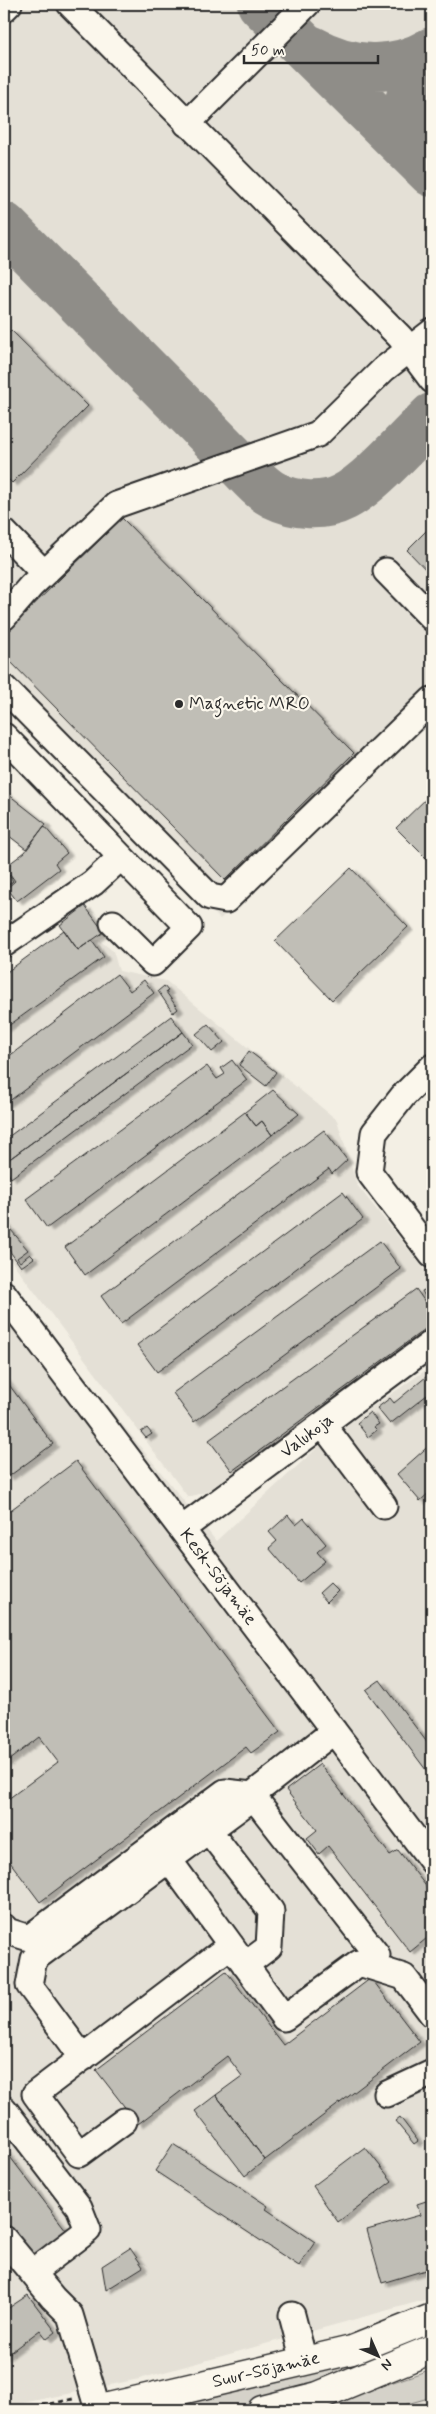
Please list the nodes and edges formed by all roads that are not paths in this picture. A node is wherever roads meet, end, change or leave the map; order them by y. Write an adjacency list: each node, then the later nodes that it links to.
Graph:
1 (9, 4): 4 (street)
2 (70, 4): 5 (street)
3 (307, 4): 5 (street)
4 (4, 9)
5 (188, 124): 7 (street)
6 (432, 332): 7 (street)
7 (409, 348): 8 (street); 11 (street)
8 (432, 380)
9 (9, 546): 11 (street)
10 (386, 571): 13 (street)
11 (44, 573): 12 (street)
12 (4, 618)
13 (432, 618)
14 (4, 688): 15 (street)
15 (432, 700)
16 (4, 736): 17 (street)
17 (121, 857): 18 (street); 19 (street)
18 (113, 923)
19 (4, 944)
20 (432, 1067): 21 (street)
21 (432, 1255)
22 (4, 1294): 26 (street, Kesk-Sõjamäe)
23 (432, 1343): 24 (street, Valukoja)
24 (323, 1425): 25 (street); 26 (street, Valukoja)
25 (384, 1506)
26 (182, 1529): 27 (street, Kesk-Sõjamäe)
27 (334, 1731): 28 (street); 31 (street, Kesk-Sõjamäe)
28 (253, 1796): 29 (street); 32 (street); 34 (street)
29 (209, 1831): 30 (street); 35 (street)
30 (169, 1860): 33 (street); 37 (street)
31 (432, 1861)
32 (4, 1927)
33 (231, 1945): 35 (street); 37 (street)
34 (377, 1955)
35 (245, 1965): 36 (street)
36 (432, 2014)
37 (83, 2058): 41 (street)
38 (432, 2073): 39 (street)
39 (387, 2094)
40 (4, 2109): 43 (street)
41 (124, 2121)
42 (4, 2239): 43 (street)
43 (33, 2272): 48 (street)
44 (292, 2315): 47 (street)
45 (432, 2318): 47 (main road, Suur-Sõjamäe)
46 (432, 2349): 49 (main road, Suur-Sõjamäe)
47 (304, 2361): 48 (main road, Suur-Sõjamäe)
48 (98, 2410)
49 (262, 2410)

